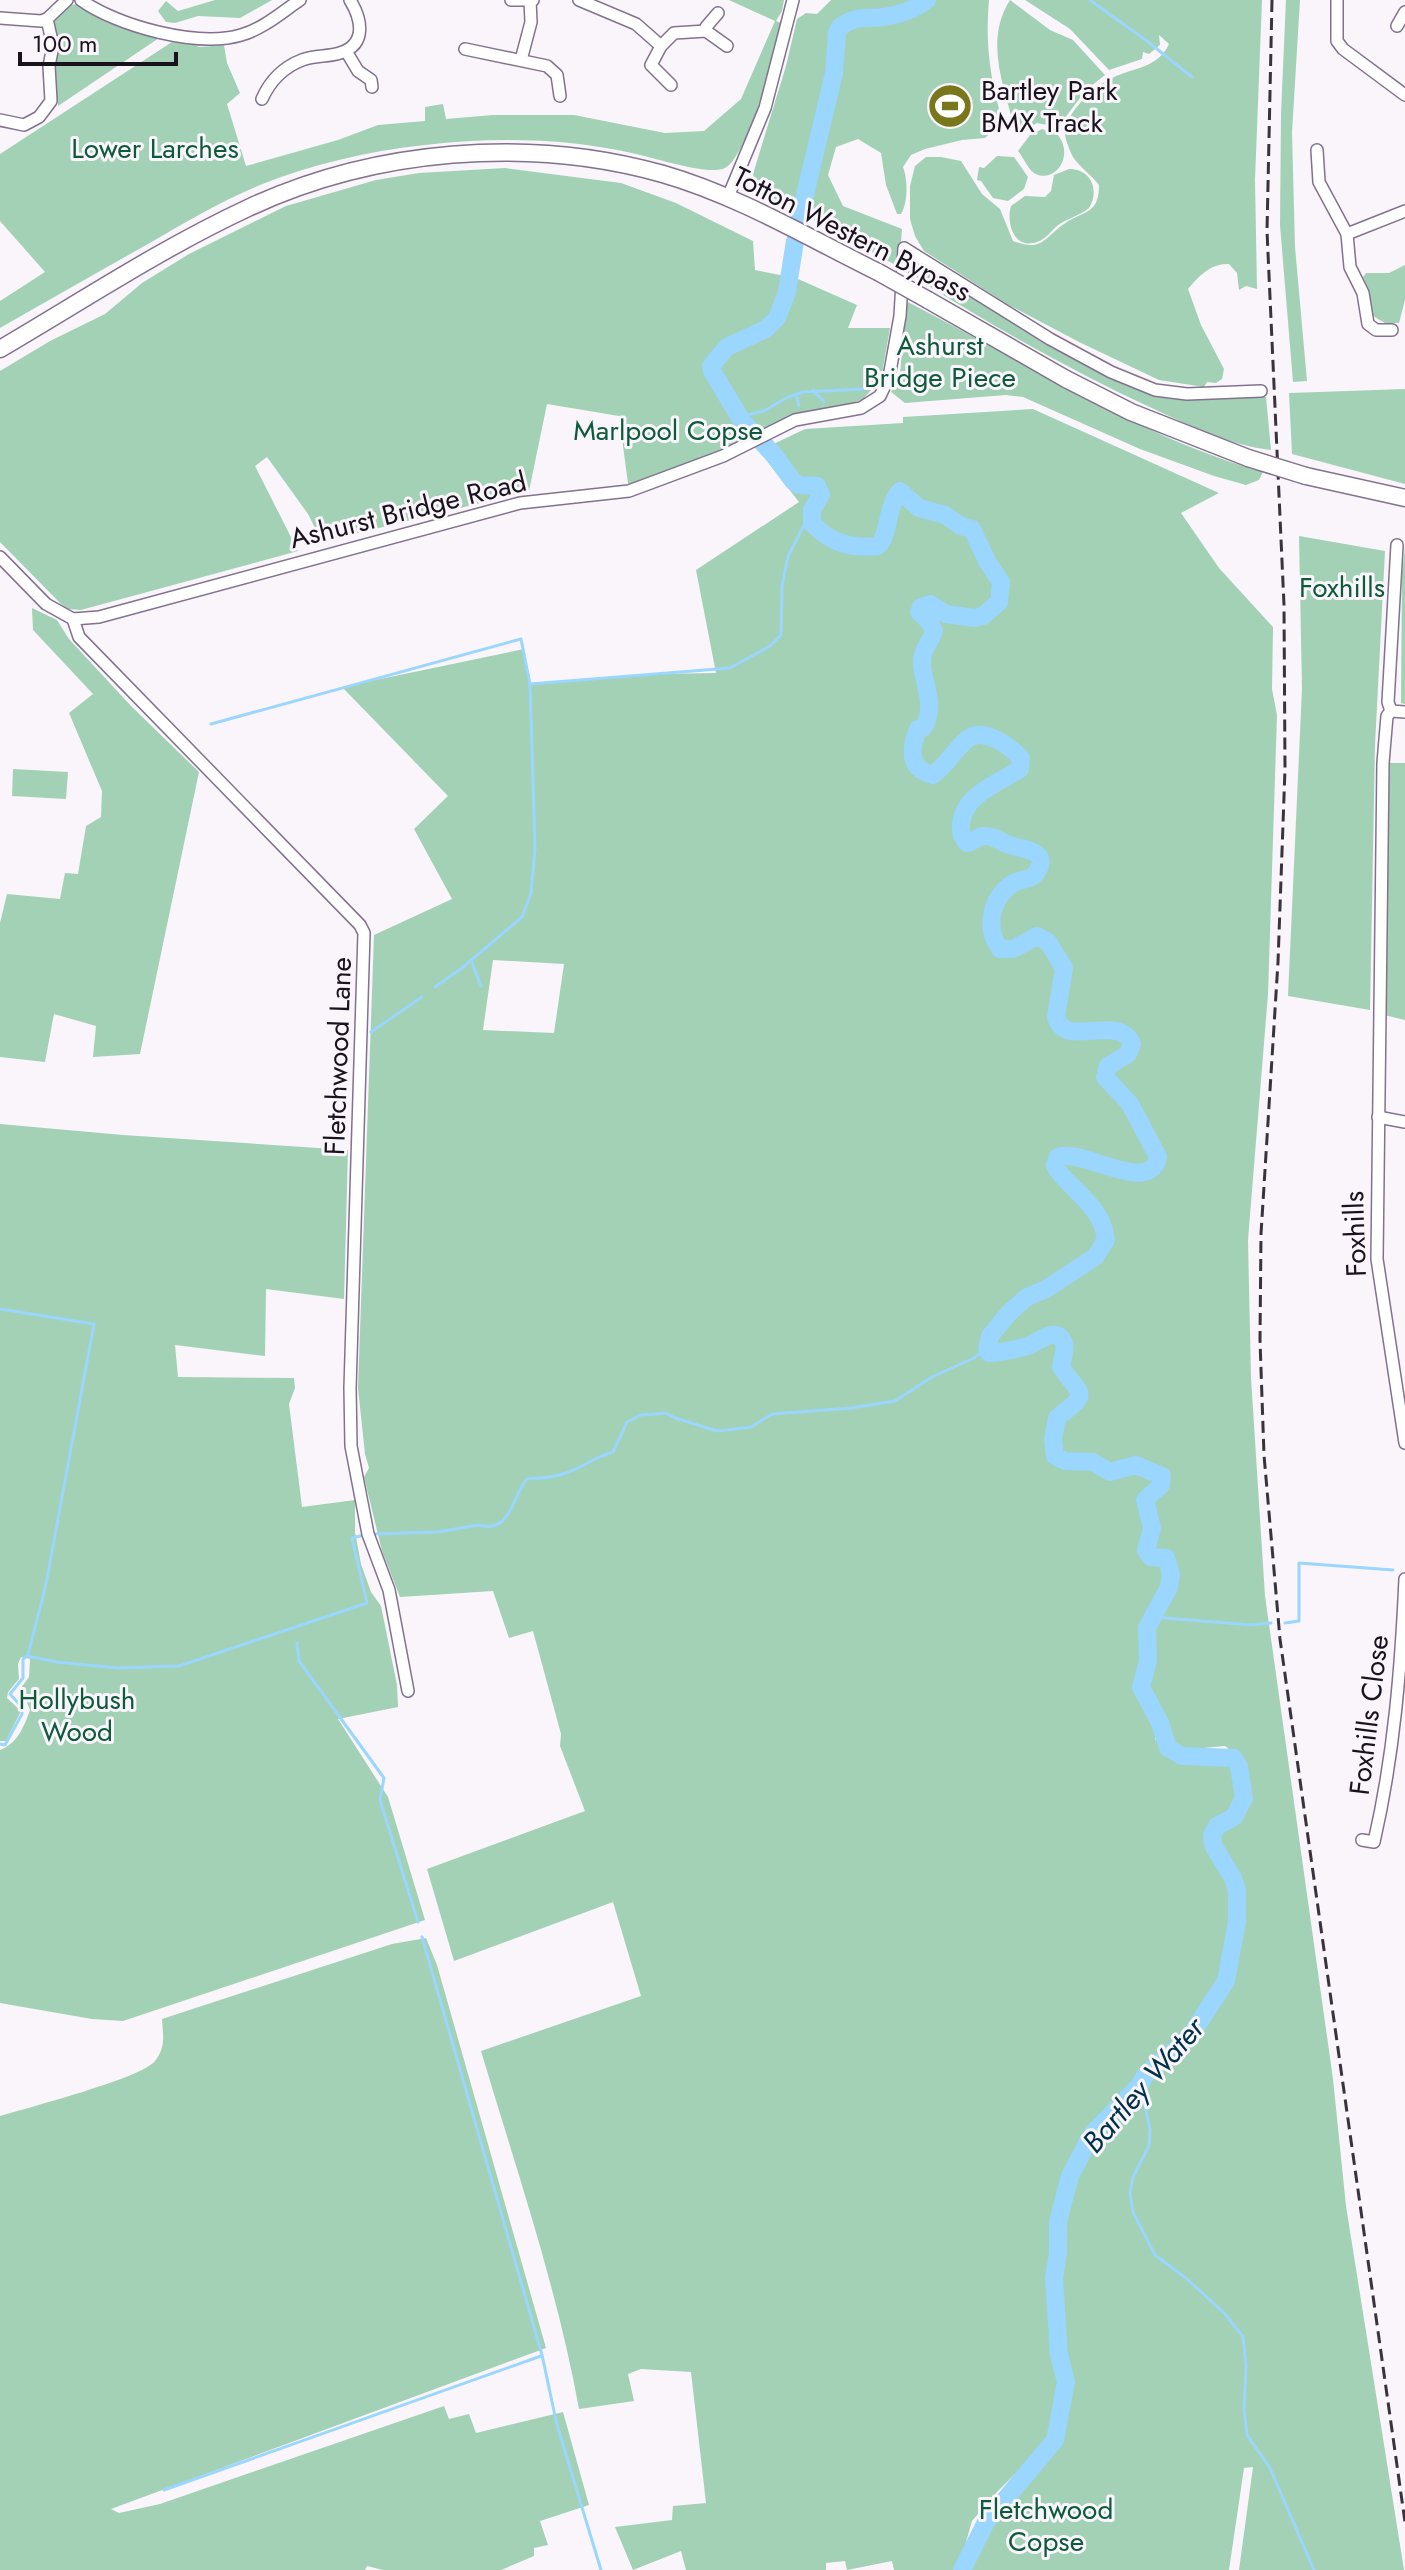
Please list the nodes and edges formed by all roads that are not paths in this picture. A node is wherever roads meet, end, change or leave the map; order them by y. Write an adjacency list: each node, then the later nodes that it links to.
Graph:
1 (67, 0): 15 (street)
2 (81, 0): 3 (street)
3 (300, 0)
4 (350, 0): 21 (street)
5 (511, 0): 6 (street)
6 (532, 0): 22 (street)
7 (579, 0): 13 (street)
8 (617, 0): 13 (street)
9 (793, 0): 30 (street)
10 (1337, 0): 25 (street)
11 (1405, 12): 16 (street)
12 (718, 13): 17 (street)
13 (611, 14): 18 (street)
14 (0, 18): 15 (street)
15 (47, 19): 28 (street)
16 (1397, 26)
17 (706, 31): 18 (street); 19 (street)
18 (661, 46): 23 (street)
19 (727, 46)
20 (465, 49): 22 (street)
21 (346, 51): 24 (street); 27 (street)
22 (521, 60): 26 (street)
23 (671, 85)
24 (372, 87)
25 (1405, 95)
26 (560, 96)
27 (262, 99)
28 (0, 120)
29 (1317, 150): 32 (street)
30 (728, 197): 34 (main road, Totton Western Bypass); 36 (main road, Totton Western Bypass, bridge)
31 (1405, 211): 32 (street)
32 (1347, 234): 33 (street)
33 (1392, 330)
34 (0, 349)
35 (1261, 391): 39 (street, Ashurst Bridge Road)
36 (1405, 498)
37 (1397, 545): 40 (street, Foxhills)
38 (0, 557): 39 (street)
39 (73, 619): 46 (street, Fletchwood Lane)
40 (1391, 711): 41 (street); 42 (street, Foxhills)
41 (1405, 712)
42 (1378, 1117): 43 (street); 44 (street, Foxhills)
43 (1405, 1122)
44 (1405, 1443)
45 (1405, 1579): 47 (street, Foxhills Close)
46 (408, 1691)
47 (1362, 1840)

